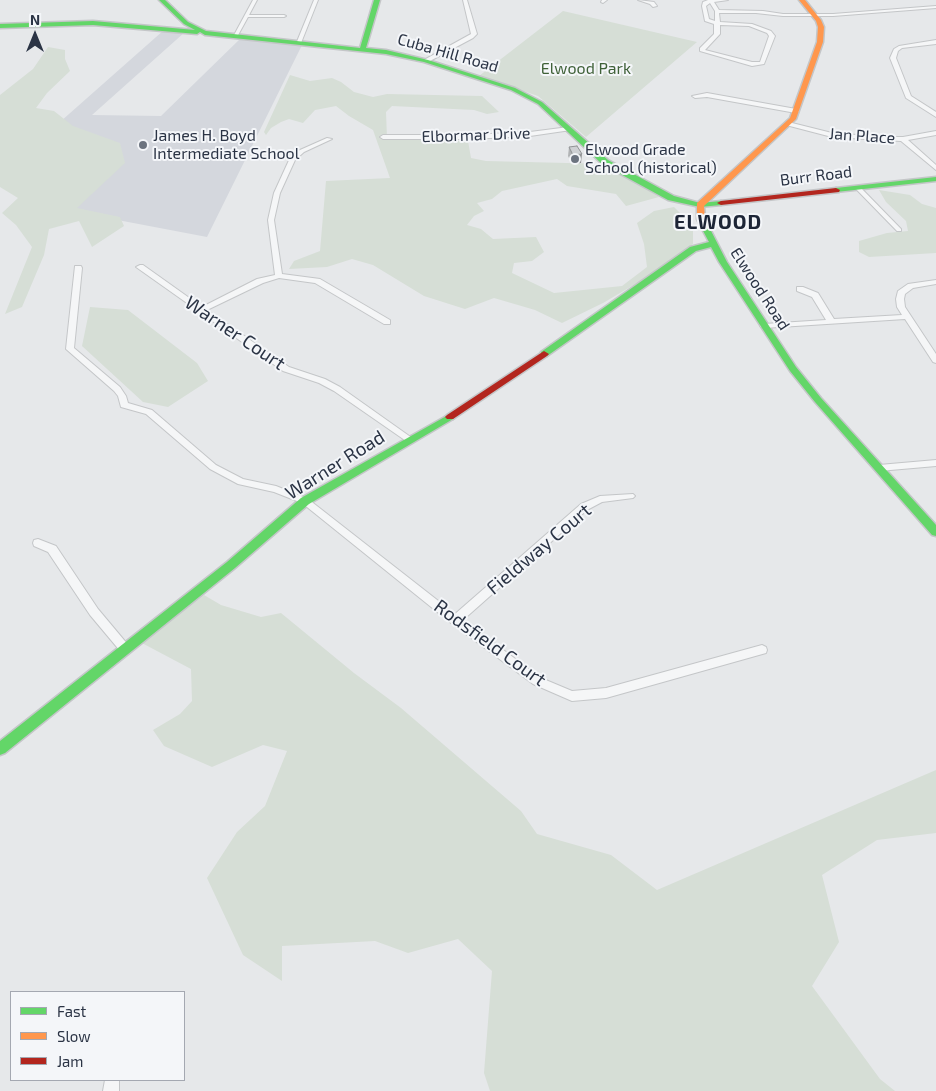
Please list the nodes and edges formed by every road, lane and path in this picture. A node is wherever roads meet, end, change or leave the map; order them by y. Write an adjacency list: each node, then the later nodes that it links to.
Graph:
1 (162, 0): 19 (main road, Cuba Hill Road)
2 (255, 0): 15 (street)
3 (316, 0): 22 (street)
4 (370, 0): 5 (street)
5 (376, 0): 23 (main road)
6 (465, 0): 24 (street)
7 (640, 0): 11 (street)
8 (726, 0): 10 (street)
9 (802, 0): 14 (main road)
10 (710, 1): 13 (street); 17 (street)
11 (655, 6)
12 (935, 8): 14 (street)
13 (717, 11): 14 (street); 17 (street)
14 (816, 15): 26 (main road)
15 (246, 16): 16 (street); 20 (street)
16 (284, 16)
17 (717, 23): 17 (street)
18 (2, 27): 19 (main road)
19 (205, 33): 20 (main road, Cuba Hill Road)
20 (235, 36): 22 (main road, Cuba Hill Road)
21 (936, 42): 27 (street)
22 (298, 43): 23 (main road, Cuba Hill Road)
23 (363, 49): 24 (main road, Cuba Hill Road)
24 (426, 62): 29 (main road, Cuba Hill Road)
25 (695, 96): 26 (street)
26 (796, 111): 28 (main road)
27 (936, 115)
28 (788, 124): 32 (street, Jan Place); 37 (main road)
29 (569, 129): 31 (street, Elbormar Drive); 37 (main road, Cuba Hill Road)
30 (936, 132): 32 (street, Jan Place)
31 (383, 138)
32 (903, 139): 34 (street)
33 (329, 140): 42 (street)
34 (936, 168)
35 (936, 178): 36 (main road, Burr Road)
36 (858, 188): 37 (main road, Burr Road); 38 (street)
37 (700, 205): 39 (main road, Elwood Road)
38 (899, 230)
39 (712, 244): 49 (main road, Elwood Road); 51 (main road, Warner Road)
40 (140, 267): 45 (street, Warner Court)
41 (78, 268): 55 (street, Rodsfield Court)
42 (279, 276): 45 (street); 48 (street)
43 (936, 282): 46 (street)
44 (800, 289): 47 (street)
45 (202, 310): 51 (street, Warner Court)
46 (907, 317): 47 (street); 50 (street)
47 (831, 321): 49 (street)
48 (387, 322)
49 (764, 326): 53 (main road, Elwood Road)
50 (934, 355)
51 (409, 440): 55 (main road, Warner Road)
52 (936, 463): 53 (street)
53 (879, 468): 56 (main road, Elwood Road)
54 (630, 496): 58 (street, Fieldway Court)
55 (305, 501): 58 (street, Rodsfield Court); 59 (main road, Warner Road)
56 (936, 532)
57 (38, 542): 59 (street)
58 (455, 620): 60 (street, Rodsfield Court)
59 (124, 649): 61 (main road, Warner Road)
60 (762, 650)
61 (0, 749)

